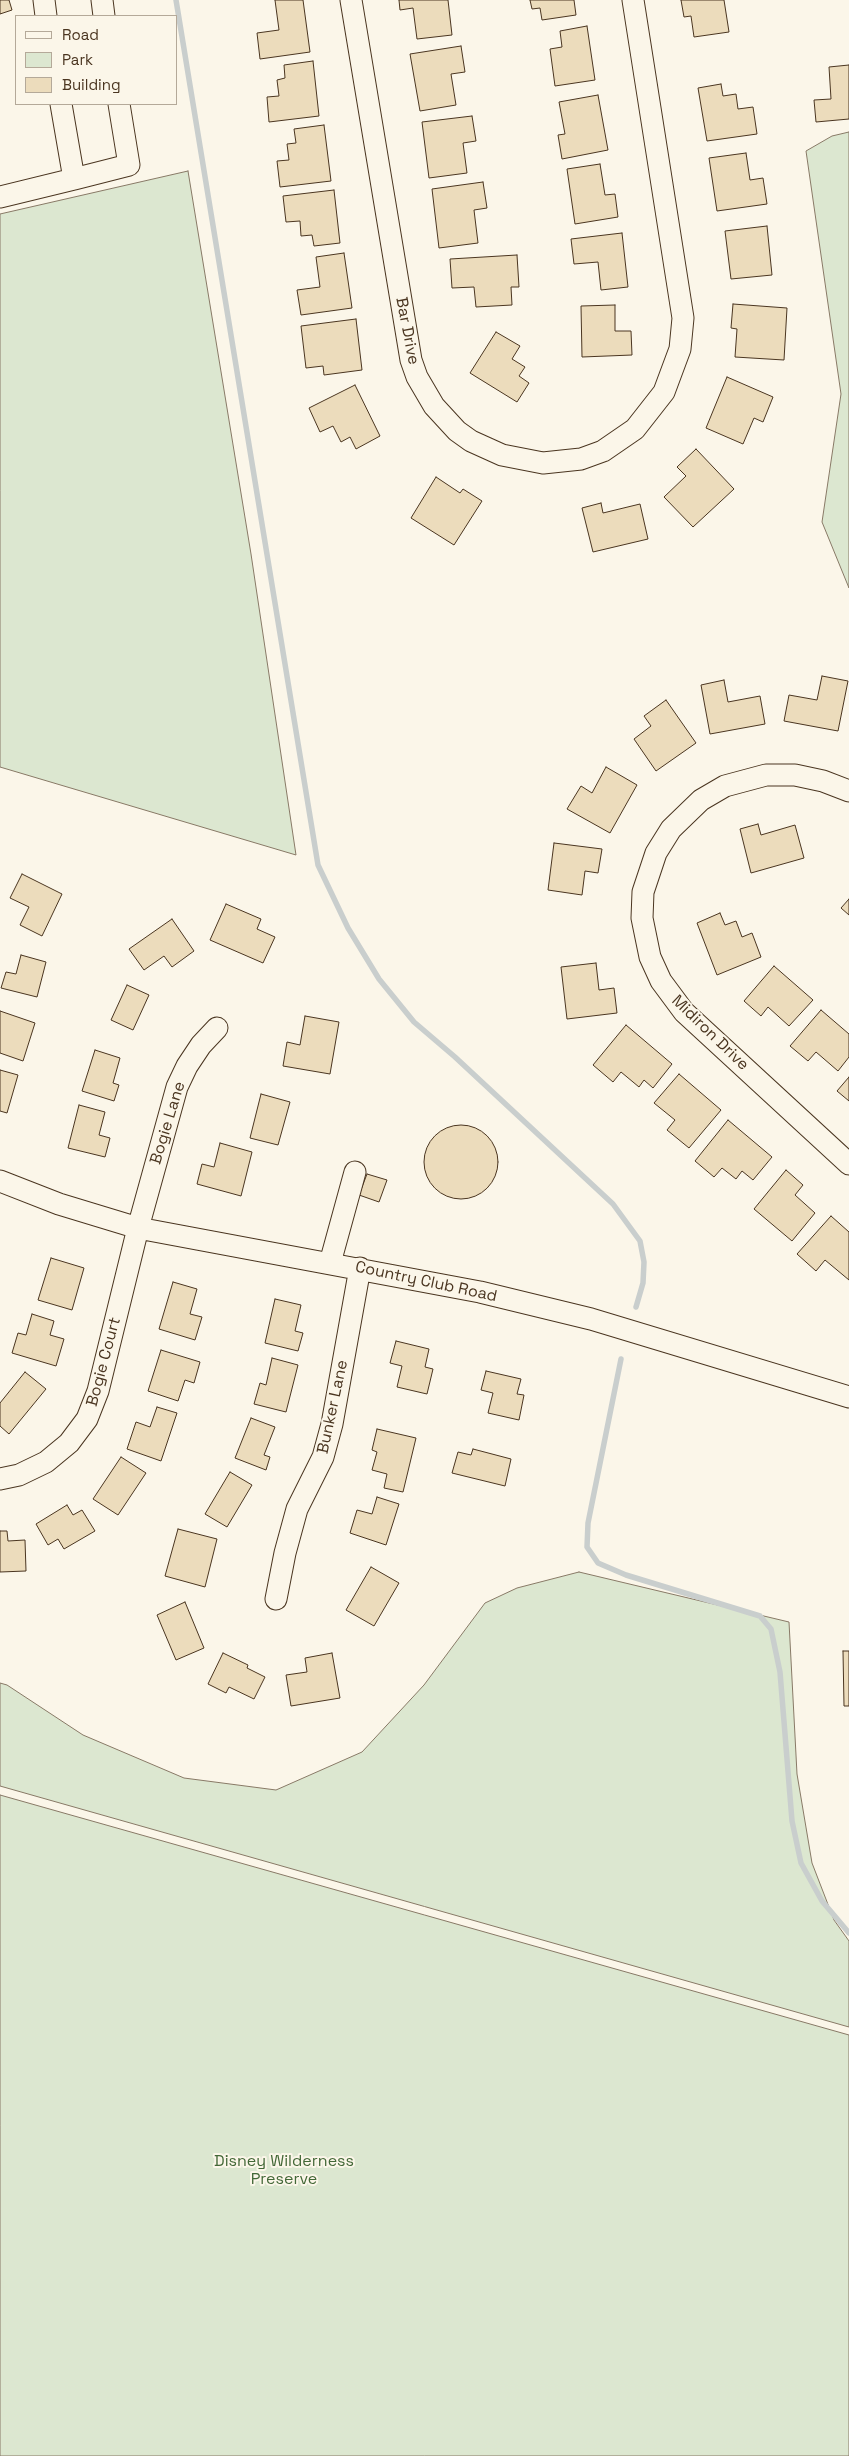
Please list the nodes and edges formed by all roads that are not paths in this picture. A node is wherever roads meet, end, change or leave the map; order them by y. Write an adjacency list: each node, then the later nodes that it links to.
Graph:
1 (44, 0): 5 (street)
2 (102, 0): 6 (street)
3 (352, 0): 4 (street, Bar Drive)
4 (633, 0)
5 (46, 15)
6 (104, 15)
7 (61, 105): 9 (street)
8 (119, 105): 9 (street)
9 (74, 179): 10 (street)
10 (0, 197)
11 (849, 791): 13 (street, Midiron Drive)
12 (217, 1028): 16 (street, Bogie Lane)
13 (849, 1164)
14 (355, 1172): 17 (street)
15 (0, 1181): 16 (street, Country Club Road)
16 (138, 1228): 17 (street, Country Club Road); 20 (street, Bogie Court)
17 (330, 1263): 18 (street, Country Club Road)
18 (360, 1268): 19 (street, Country Club Road); 21 (street, Bunker Lane)
19 (849, 1397)
20 (0, 1479)
21 (276, 1599)

